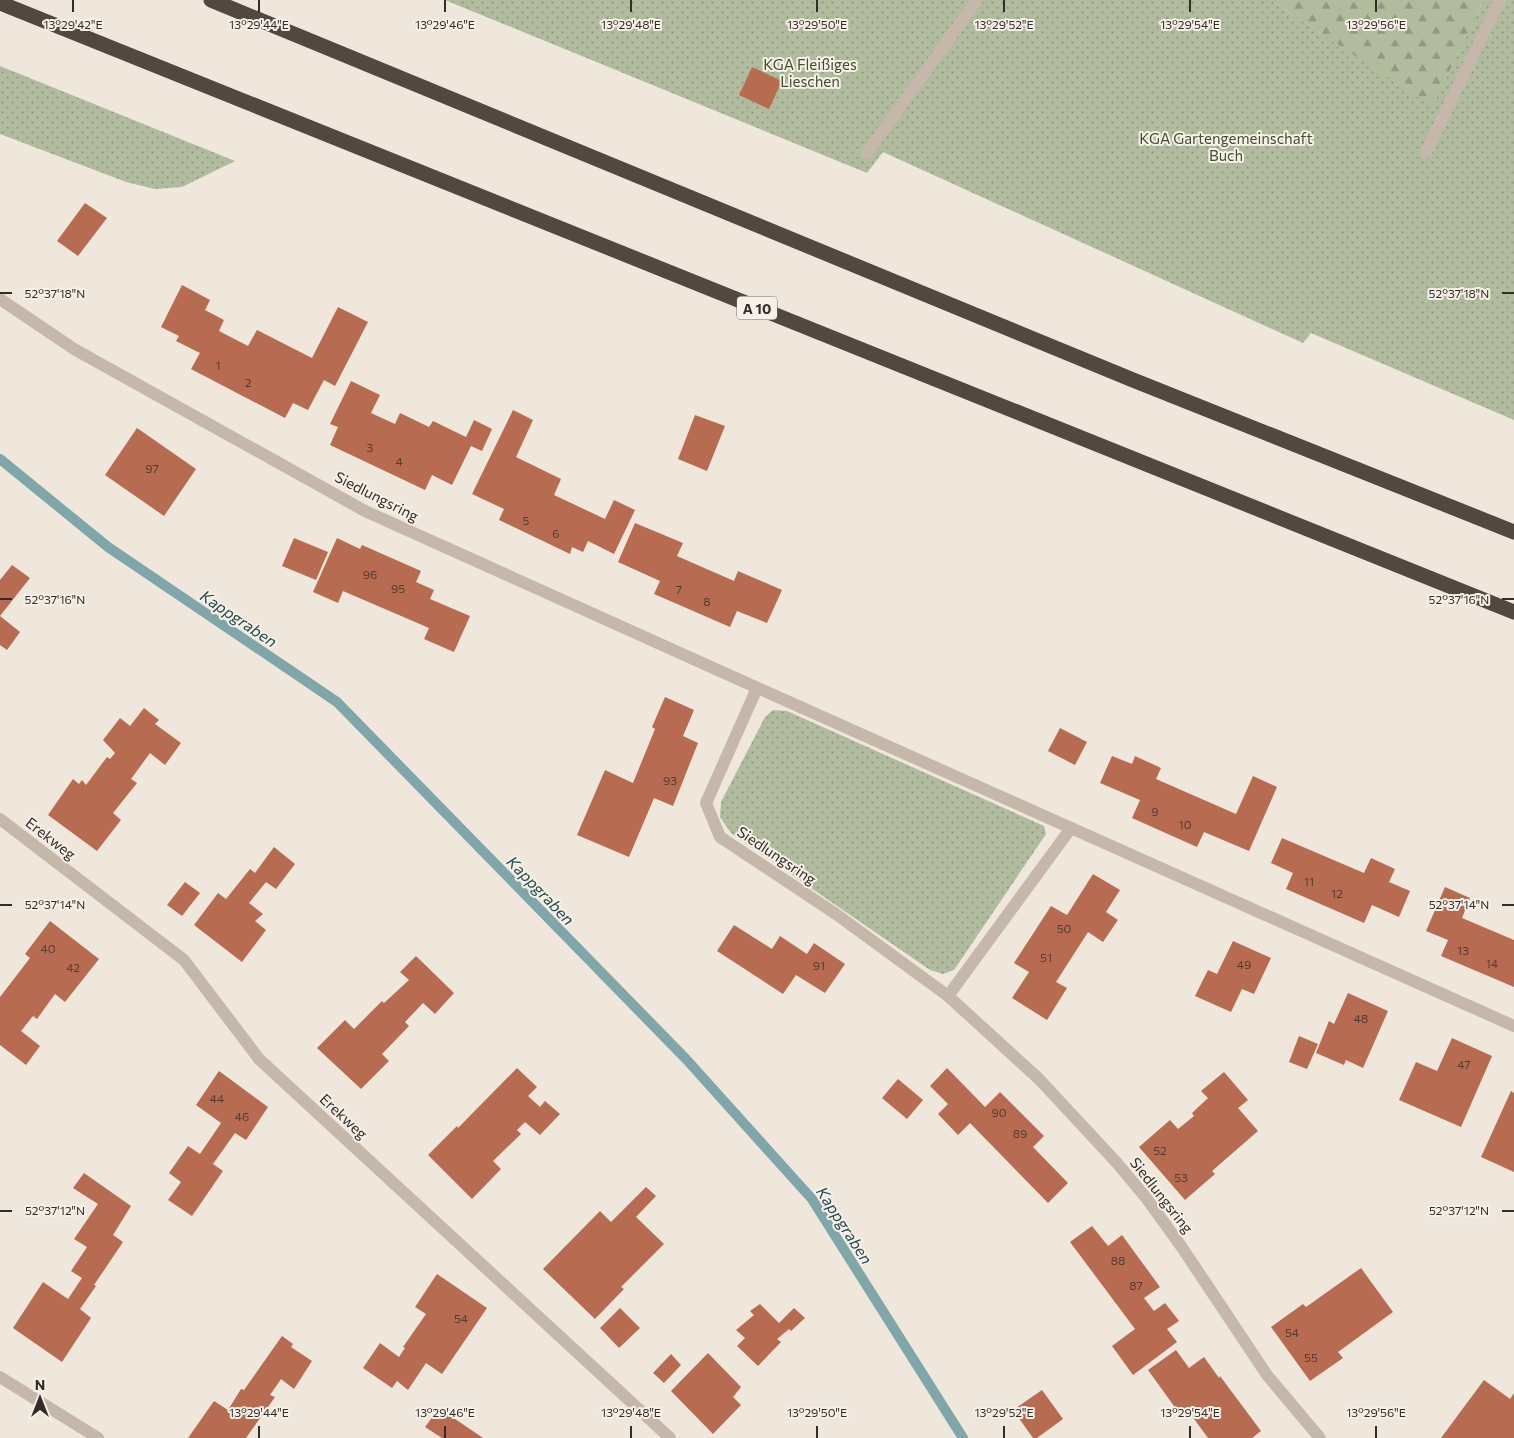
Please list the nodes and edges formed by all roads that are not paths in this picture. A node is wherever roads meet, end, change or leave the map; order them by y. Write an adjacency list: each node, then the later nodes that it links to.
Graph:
1 (211, 0): 8 (highway)
2 (977, 0): 6 (street)
3 (1500, 0): 5 (street)
4 (0, 3): 9 (highway, A 10)
5 (1426, 152)
6 (867, 153)
7 (0, 299): 10 (street, Siedlungsring)
8 (1514, 532)
9 (1514, 612)
10 (757, 688): 12 (street, Siedlungsring); 13 (street, Siedlungsring)
11 (0, 819): 17 (street, Erekweg)
12 (1071, 828): 13 (street); 14 (street, Siedlungsring)
13 (948, 996): 18 (street, Siedlungsring)
14 (1514, 1026)
15 (0, 1377): 16 (street)
16 (98, 1438)
17 (670, 1438)
18 (1320, 1438)

